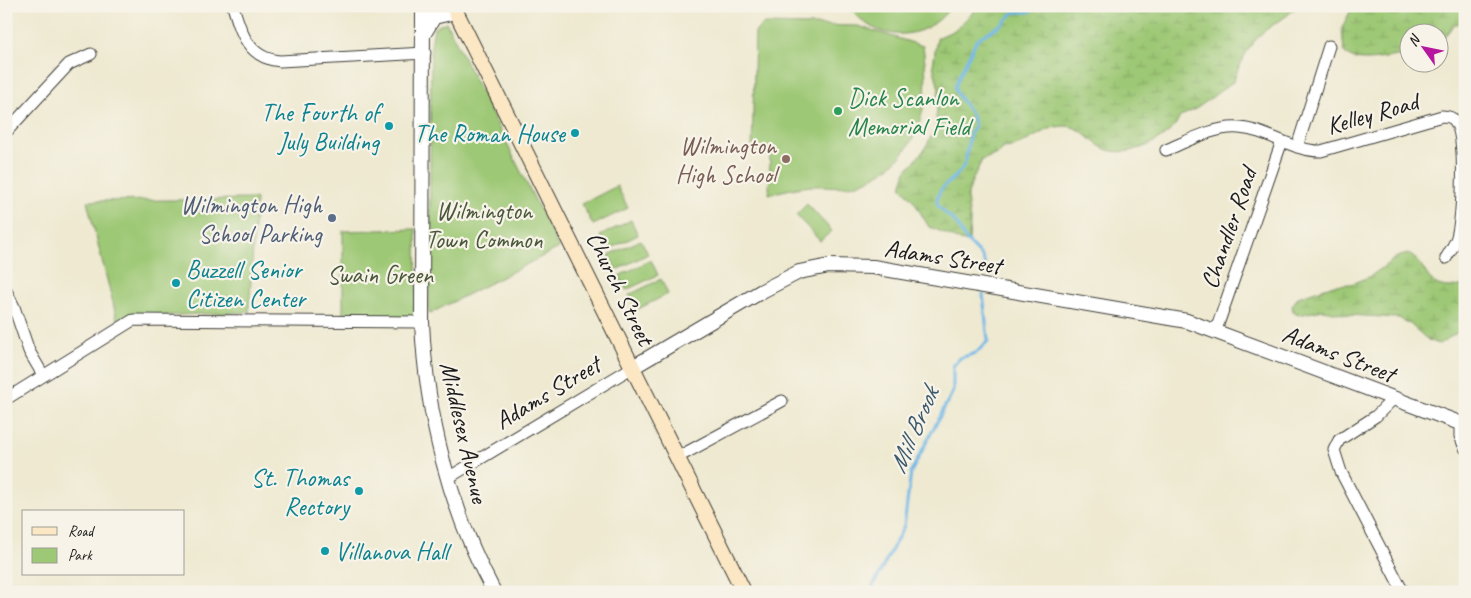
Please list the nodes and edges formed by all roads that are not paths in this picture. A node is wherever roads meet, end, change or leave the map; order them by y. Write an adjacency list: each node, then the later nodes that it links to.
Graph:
1 (233, 6): 6 (street)
2 (424, 6): 4 (street, Middlesex Avenue)
3 (454, 9): 4 (street); 16 (main road, Church Street)
4 (424, 35): 6 (street, Middlesex Avenue)
5 (1329, 46): 10 (street)
6 (424, 53): 14 (street, Middlesex Avenue)
7 (91, 54): 8 (street)
8 (6, 132)
9 (1282, 141): 10 (street, Kelley Road); 11 (street, Kelley Road); 15 (street, Chandler Road)
10 (1297, 147): 12 (street, Kelley Road)
11 (1166, 150)
12 (1446, 258)
13 (6, 292): 17 (street)
14 (422, 322): 17 (street); 24 (street, Middlesex Avenue)
15 (1216, 330): 16 (street, Adams Street); 18 (street, Adams Street)
16 (633, 366): 23 (main road, Church Street); 24 (street, Adams Street)
17 (43, 375): 19 (street)
18 (1394, 398): 21 (street, Adams Street); 27 (street)
19 (6, 399)
20 (782, 400): 23 (street)
21 (1463, 424): 22 (street)
22 (1465, 448)
23 (678, 457): 26 (main road, Church Street)
24 (448, 478): 25 (street, Middlesex Avenue)
25 (494, 592)
26 (744, 592)
27 (1403, 592)

